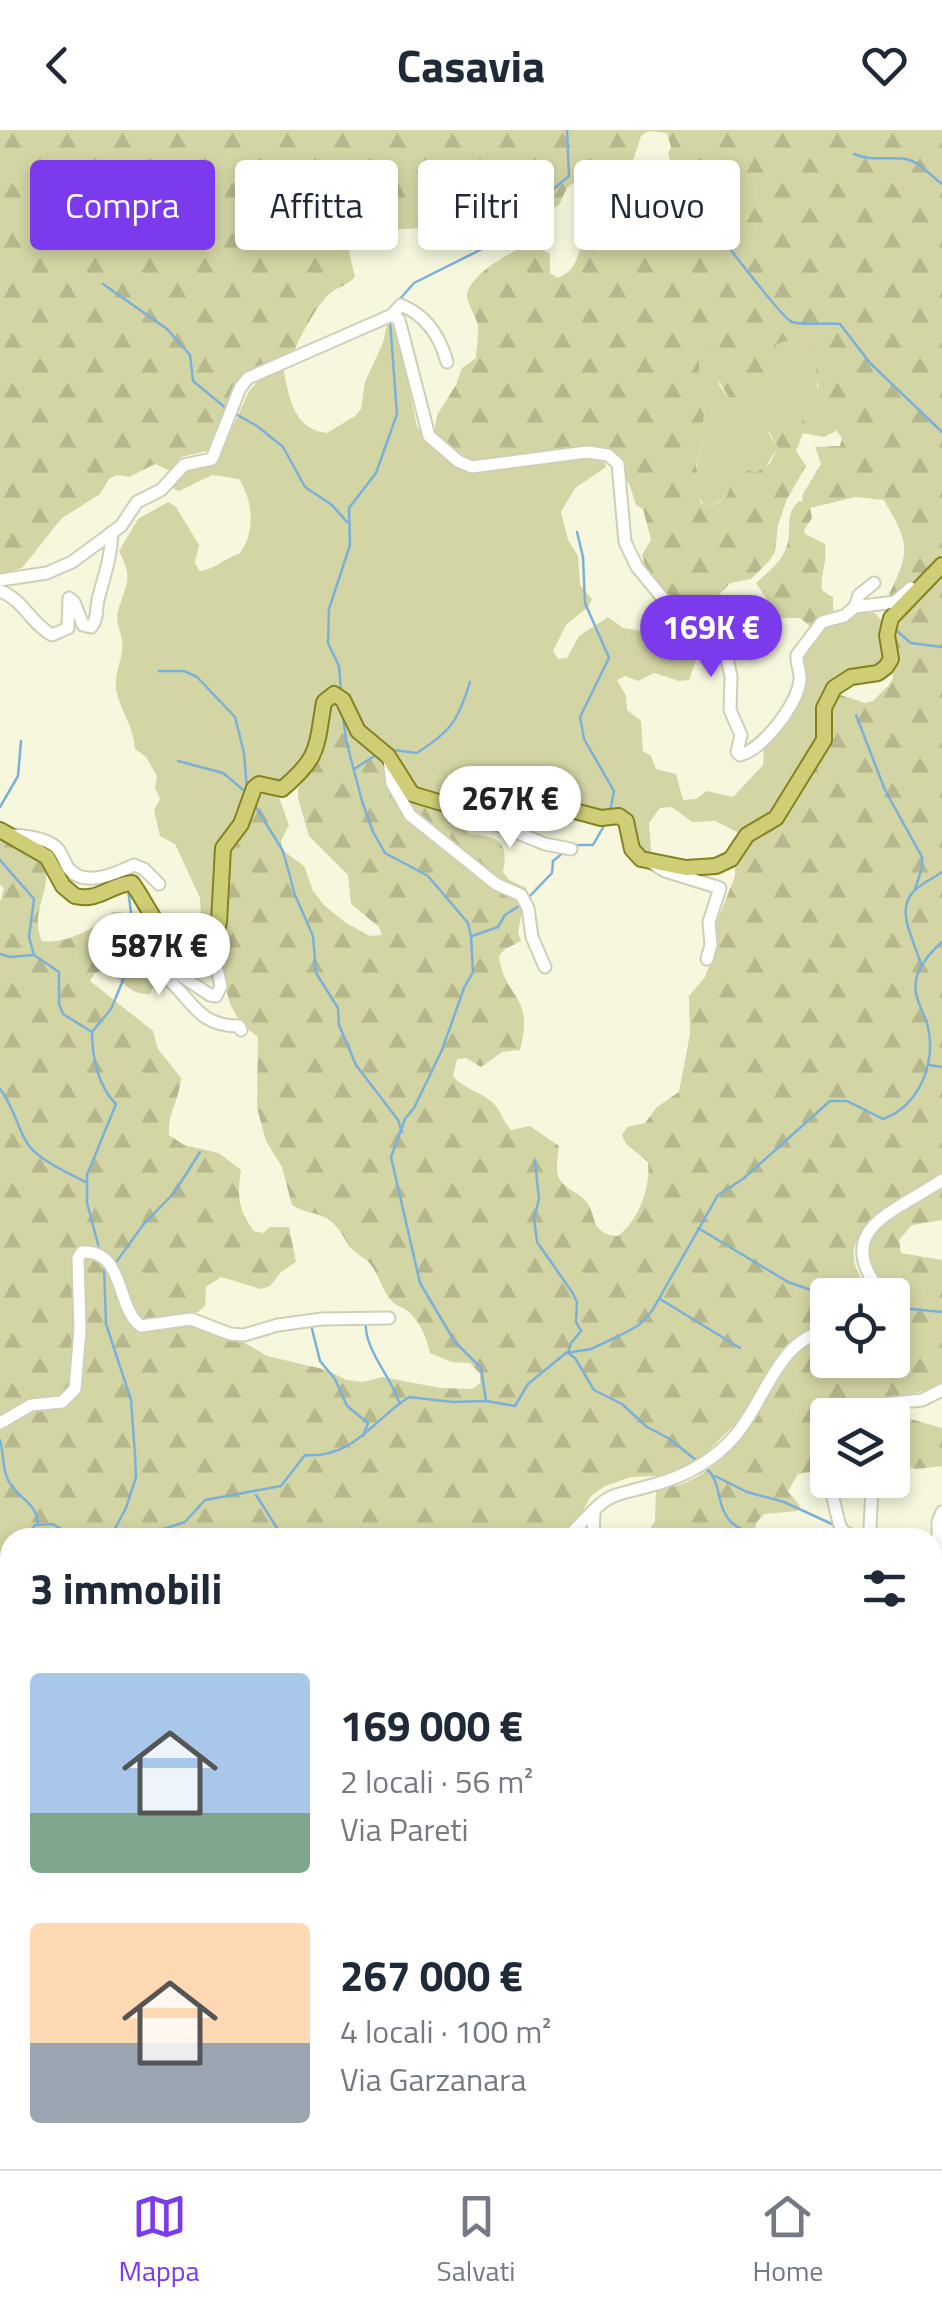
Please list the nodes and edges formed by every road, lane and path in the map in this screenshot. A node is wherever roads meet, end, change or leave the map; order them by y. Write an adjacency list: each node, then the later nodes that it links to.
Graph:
1 (394, 315): 2 (street); 3 (street); 9 (street)
2 (446, 362)
3 (112, 532): 6 (street); 8 (street)
4 (942, 565): 5 (main road)
5 (930, 579): 9 (street); 14 (main road)
6 (0, 580)
7 (874, 584): 9 (street)
8 (0, 591)
9 (856, 607)
10 (388, 756): 11 (main road); 16 (main road); 18 (street)
11 (468, 811): 13 (street); 14 (main road)
12 (3, 832): 15 (street); 16 (main road)
13 (571, 849)
14 (652, 863): 17 (street)
15 (159, 884)
16 (208, 958): 19 (street)
17 (707, 959)
18 (545, 967)
19 (241, 1030)
20 (942, 1180): 21 (street)
21 (870, 1278)
22 (389, 1318): 26 (street)
23 (810, 1336): 29 (street)
24 (942, 1390): 25 (street)
25 (910, 1401)
26 (0, 1423)
27 (833, 1498): 32 (street)
28 (871, 1498): 33 (street)
29 (594, 1512): 30 (street); 31 (street)
30 (579, 1528)
31 (593, 1528)
32 (841, 1528)
33 (870, 1528)

